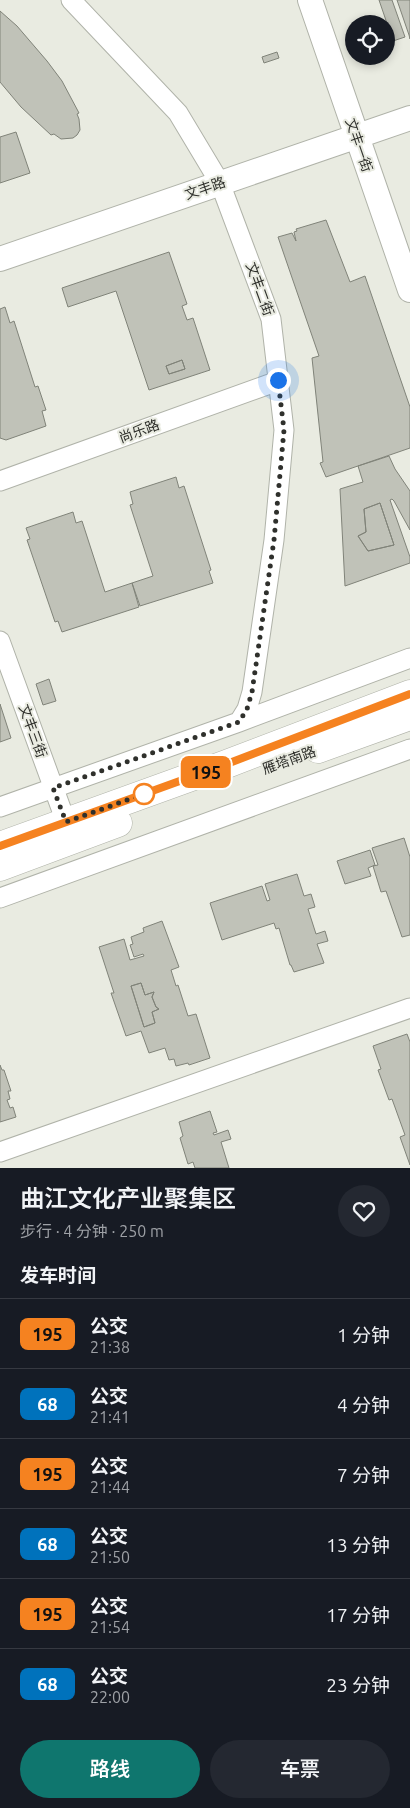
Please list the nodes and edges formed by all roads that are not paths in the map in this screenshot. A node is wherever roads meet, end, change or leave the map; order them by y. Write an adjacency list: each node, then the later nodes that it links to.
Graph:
1 (71, 0): 5 (street, 文丰二街)
2 (310, 0): 4 (street, 文丰一街)
3 (410, 118): 4 (street, 文丰路)
4 (356, 136): 5 (street, 文丰路); 7 (street, 文丰一街)
5 (220, 183): 6 (street, 文丰路); 8 (street, 文丰二街)
6 (0, 259)
7 (410, 290)
8 (278, 380): 9 (street, 尚乐路); 14 (street, 文丰二街)
9 (0, 482)
10 (0, 641): 16 (street, 文丰三街)
11 (410, 658): 14 (street)
12 (410, 694): 18 (main road, 雁塔南路)
13 (410, 716): 20 (main road, 雁塔南路)
14 (239, 722): 16 (street)
15 (410, 749): 21 (street)
16 (53, 788): 17 (street); 18 (street, 文丰三街)
17 (0, 807)
18 (66, 822): 19 (main road, 雁塔南路)
19 (0, 846)
20 (0, 867)
21 (0, 898)
22 (410, 1008): 23 (street)
23 (0, 1152)

